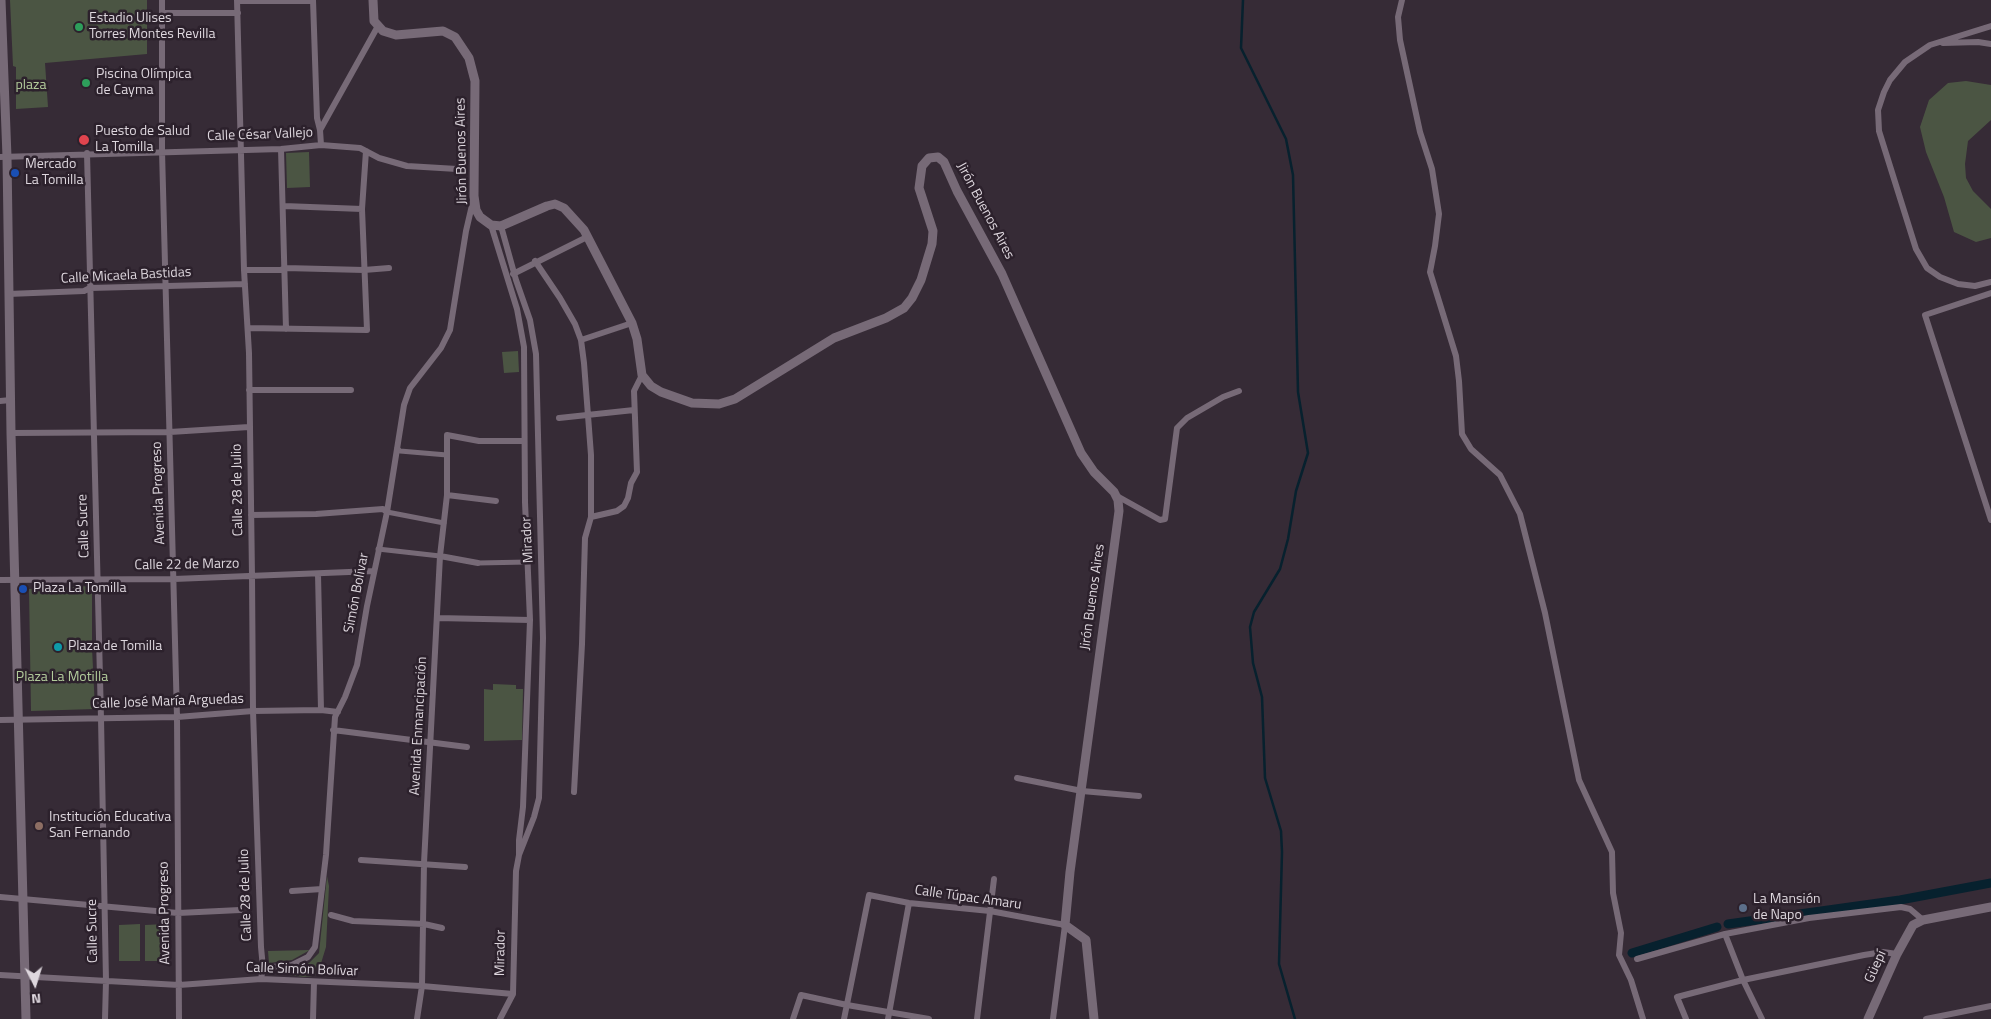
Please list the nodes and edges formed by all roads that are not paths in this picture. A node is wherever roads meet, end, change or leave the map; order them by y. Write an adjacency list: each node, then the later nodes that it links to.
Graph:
1 (1, 0): 13 (street)
2 (162, 0): 7 (street, Avenida Progreso)
3 (237, 0): 4 (street); 8 (street, Calle 28 de Julio)
4 (313, 0): 14 (street)
5 (372, 0): 9 (street)
6 (1402, 0): 144 (street)
7 (162, 13): 8 (street); 18 (street, Avenida Progreso)
8 (238, 13): 17 (street, Calle 28 de Julio)
9 (378, 26): 14 (street); 23 (street, Jirón Buenos Aires)
10 (1991, 26): 11 (street)
11 (1934, 44): 12 (street); 35 (street)
12 (1991, 44)
13 (2, 93): 21 (street)
14 (320, 130): 15 (street)
15 (321, 146): 16 (street, Calle César Vallejo); 19 (street, Calle César Vallejo)
16 (281, 148): 17 (street, Calle César Vallejo); 24 (street)
17 (242, 150): 18 (street, Calle César Vallejo); 31 (street, Calle 28 de Julio)
18 (162, 151): 20 (street, Calle César Vallejo); 37 (street, Avenida Progreso)
19 (366, 151): 22 (street, Calle César Vallejo); 25 (street)
20 (87, 153): 21 (street, Calle César Vallejo); 38 (street, Calle Sucre)
21 (3, 157): 40 (street)
22 (457, 169)
23 (474, 196): 26 (street, Jirón Buenos Aires); 59 (street, Simón Bolívar)
24 (284, 206): 25 (street); 29 (street)
25 (362, 209): 32 (street)
26 (496, 225): 27 (street); 33 (street, Mirador); 34 (street, Mirador)
27 (587, 237): 28 (street); 41 (street)
28 (535, 262): 33 (street); 44 (street)
29 (285, 268): 31 (street); 32 (street); 43 (street)
30 (389, 268): 32 (street)
31 (244, 270): 36 (street, Calle 28 de Julio)
32 (364, 270): 43 (street)
33 (515, 273): 34 (street); 96 (street, Mirador)
34 (507, 276): 58 (street, Mirador)
35 (1991, 282)
36 (245, 284): 37 (street, Calle Micaela Bastidas); 42 (street, Calle 28 de Julio)
37 (165, 287): 38 (street, Calle Micaela Bastidas); 56 (street, Avenida Progreso)
38 (90, 288): 40 (street, Calle Micaela Bastidas); 55 (street, Calle Sucre)
39 (1991, 293): 67 (street)
40 (8, 294): 49 (street)
41 (632, 323): 44 (street); 45 (street)
42 (248, 328): 43 (street); 46 (street, Calle 28 de Julio)
43 (286, 329)
44 (581, 340): 52 (street)
45 (642, 375): 51 (street); 62 (street, Jirón Buenos Aires)
46 (249, 390): 47 (street); 54 (street, Calle 28 de Julio)
47 (351, 390)
48 (1239, 391): 62 (street)
49 (11, 400): 50 (street); 57 (street)
50 (0, 401)
51 (634, 410): 52 (street); 66 (street)
52 (588, 416): 53 (street); 66 (street)
53 (559, 418)
54 (249, 427): 56 (street); 65 (street, Calle 28 de Julio)
55 (94, 431): 56 (street); 57 (street); 76 (street, Calle Sucre)
56 (170, 432): 77 (street, Avenida Progreso)
57 (11, 433): 79 (street)
58 (524, 441): 60 (street, Avenida Enmancipación); 72 (street, Mirador)
59 (397, 448): 60 (street); 64 (street, Simón Bolívar)
60 (447, 455): 61 (street, Avenida Enmancipación)
61 (447, 495): 63 (street); 68 (street, Avenida Enmancipación)
62 (1117, 496): 93 (street, Jirón Buenos Aires)
63 (496, 501)
64 (387, 512): 65 (street); 68 (street); 69 (street, Simón Bolívar)
65 (251, 516): 75 (street, Calle 28 de Julio)
66 (591, 517): 94 (street)
67 (1991, 520)
68 (444, 523): 70 (street, Avenida Enmancipación)
69 (378, 549): 70 (street); 73 (street, Simón Bolívar)
70 (440, 556): 71 (street); 80 (street, Avenida Enmancipación)
71 (478, 562): 72 (street)
72 (528, 562): 81 (street, Mirador)
73 (374, 570): 74 (street, Calle 22 de Marzo); 84 (street, Simón Bolívar)
74 (318, 574): 75 (street, Calle 22 de Marzo); 82 (street)
75 (252, 576): 77 (street, Calle 22 de Marzo); 83 (street, Calle 28 de Julio)
76 (98, 578): 77 (street, Calle 22 de Marzo); 79 (street, Calle 22 de Marzo); 86 (street, Calle Sucre)
77 (174, 579): 85 (street, Avenida Progreso)
78 (0, 580): 79 (street, Calle 22 de Marzo)
79 (15, 580): 88 (street)
80 (437, 618): 81 (street); 90 (street, Avenida Enmancipación)
81 (530, 620): 96 (street, Mirador)
82 (321, 710): 83 (street, Calle José María Arguedas); 84 (street, Calle José María Arguedas)
83 (252, 712): 85 (street, Calle José María Arguedas); 119 (street, Calle 28 de Julio)
84 (338, 712): 89 (street, Simón Bolívar)
85 (177, 717): 86 (street, Calle José María Arguedas); 110 (street, Avenida Progreso)
86 (101, 718): 88 (street, Calle José María Arguedas); 106 (street, Calle Sucre)
87 (0, 720): 88 (street, Calle José María Arguedas)
88 (18, 720): 104 (street)
89 (333, 730): 90 (street); 101 (street, Simón Bolívar)
90 (430, 742): 91 (street); 98 (street, Avenida Enmancipación)
91 (466, 747)
92 (1016, 778): 93 (street)
93 (1082, 791): 95 (street); 114 (street, Jirón Buenos Aires)
94 (574, 792)
95 (1139, 796)
96 (519, 855): 128 (street, Mirador)
97 (361, 860): 98 (street)
98 (424, 863): 99 (street); 113 (street, Avenida Enmancipación)
99 (465, 867)
100 (994, 879): 109 (street)
101 (322, 888): 102 (street); 119 (street, Simón Bolívar)
102 (292, 891)
103 (0, 897): 104 (street)
104 (24, 900): 106 (street); 121 (street)
105 (909, 903): 109 (street, Calle Túpac Amaru); 129 (street, Calle Túpac Amaru); 131 (street)
106 (104, 905): 110 (street); 124 (street, Calle Sucre)
107 (1991, 907): 112 (street)
108 (240, 910): 110 (street)
109 (990, 911): 114 (street, Calle Túpac Amaru); 141 (street)
110 (178, 913): 126 (street, Avenida Progreso)
111 (331, 915): 113 (street)
112 (1923, 920): 116 (street); 117 (street, Güepí)
113 (424, 924): 115 (street); 127 (street, Avenida Enmancipación)
114 (1065, 924): 142 (street, Jirón Buenos Aires); 143 (street)
115 (442, 928)
116 (1725, 934): 118 (street); 123 (street)
117 (1896, 954): 123 (street); 147 (street, Güepí)
118 (1637, 959)
119 (263, 968): 122 (street, Calle 28 de Julio)
120 (0, 975): 121 (street, Calle Simón Bolívar)
121 (25, 977): 124 (street, Calle Simón Bolívar); 132 (street)
122 (261, 979): 125 (street, Calle Simón Bolívar); 126 (street, Calle Simón Bolívar)
123 (1743, 980): 145 (street); 146 (street)
124 (106, 981): 126 (street, Calle Simón Bolívar); 133 (street, Calle Sucre)
125 (314, 982): 127 (street, Calle Simón Bolívar); 135 (street)
126 (179, 985): 134 (street, Avenida Progreso)
127 (422, 986): 128 (street, Calle Simón Bolívar); 136 (street, Avenida Enmancipación)
128 (512, 994): 137 (street, Mirador)
129 (847, 1005): 131 (street); 138 (street); 139 (street)
130 (1991, 1006): 148 (street)
131 (888, 1016): 140 (street)
132 (26, 1019)
133 (105, 1019)
134 (179, 1019)
135 (313, 1019)
136 (417, 1019)
137 (500, 1019)
138 (793, 1019)
139 (844, 1019)
140 (929, 1019)
141 (977, 1019)
142 (1053, 1019)
143 (1094, 1019)
144 (1643, 1019)
145 (1686, 1019)
146 (1762, 1019)
147 (1868, 1019)
148 (1926, 1019)

